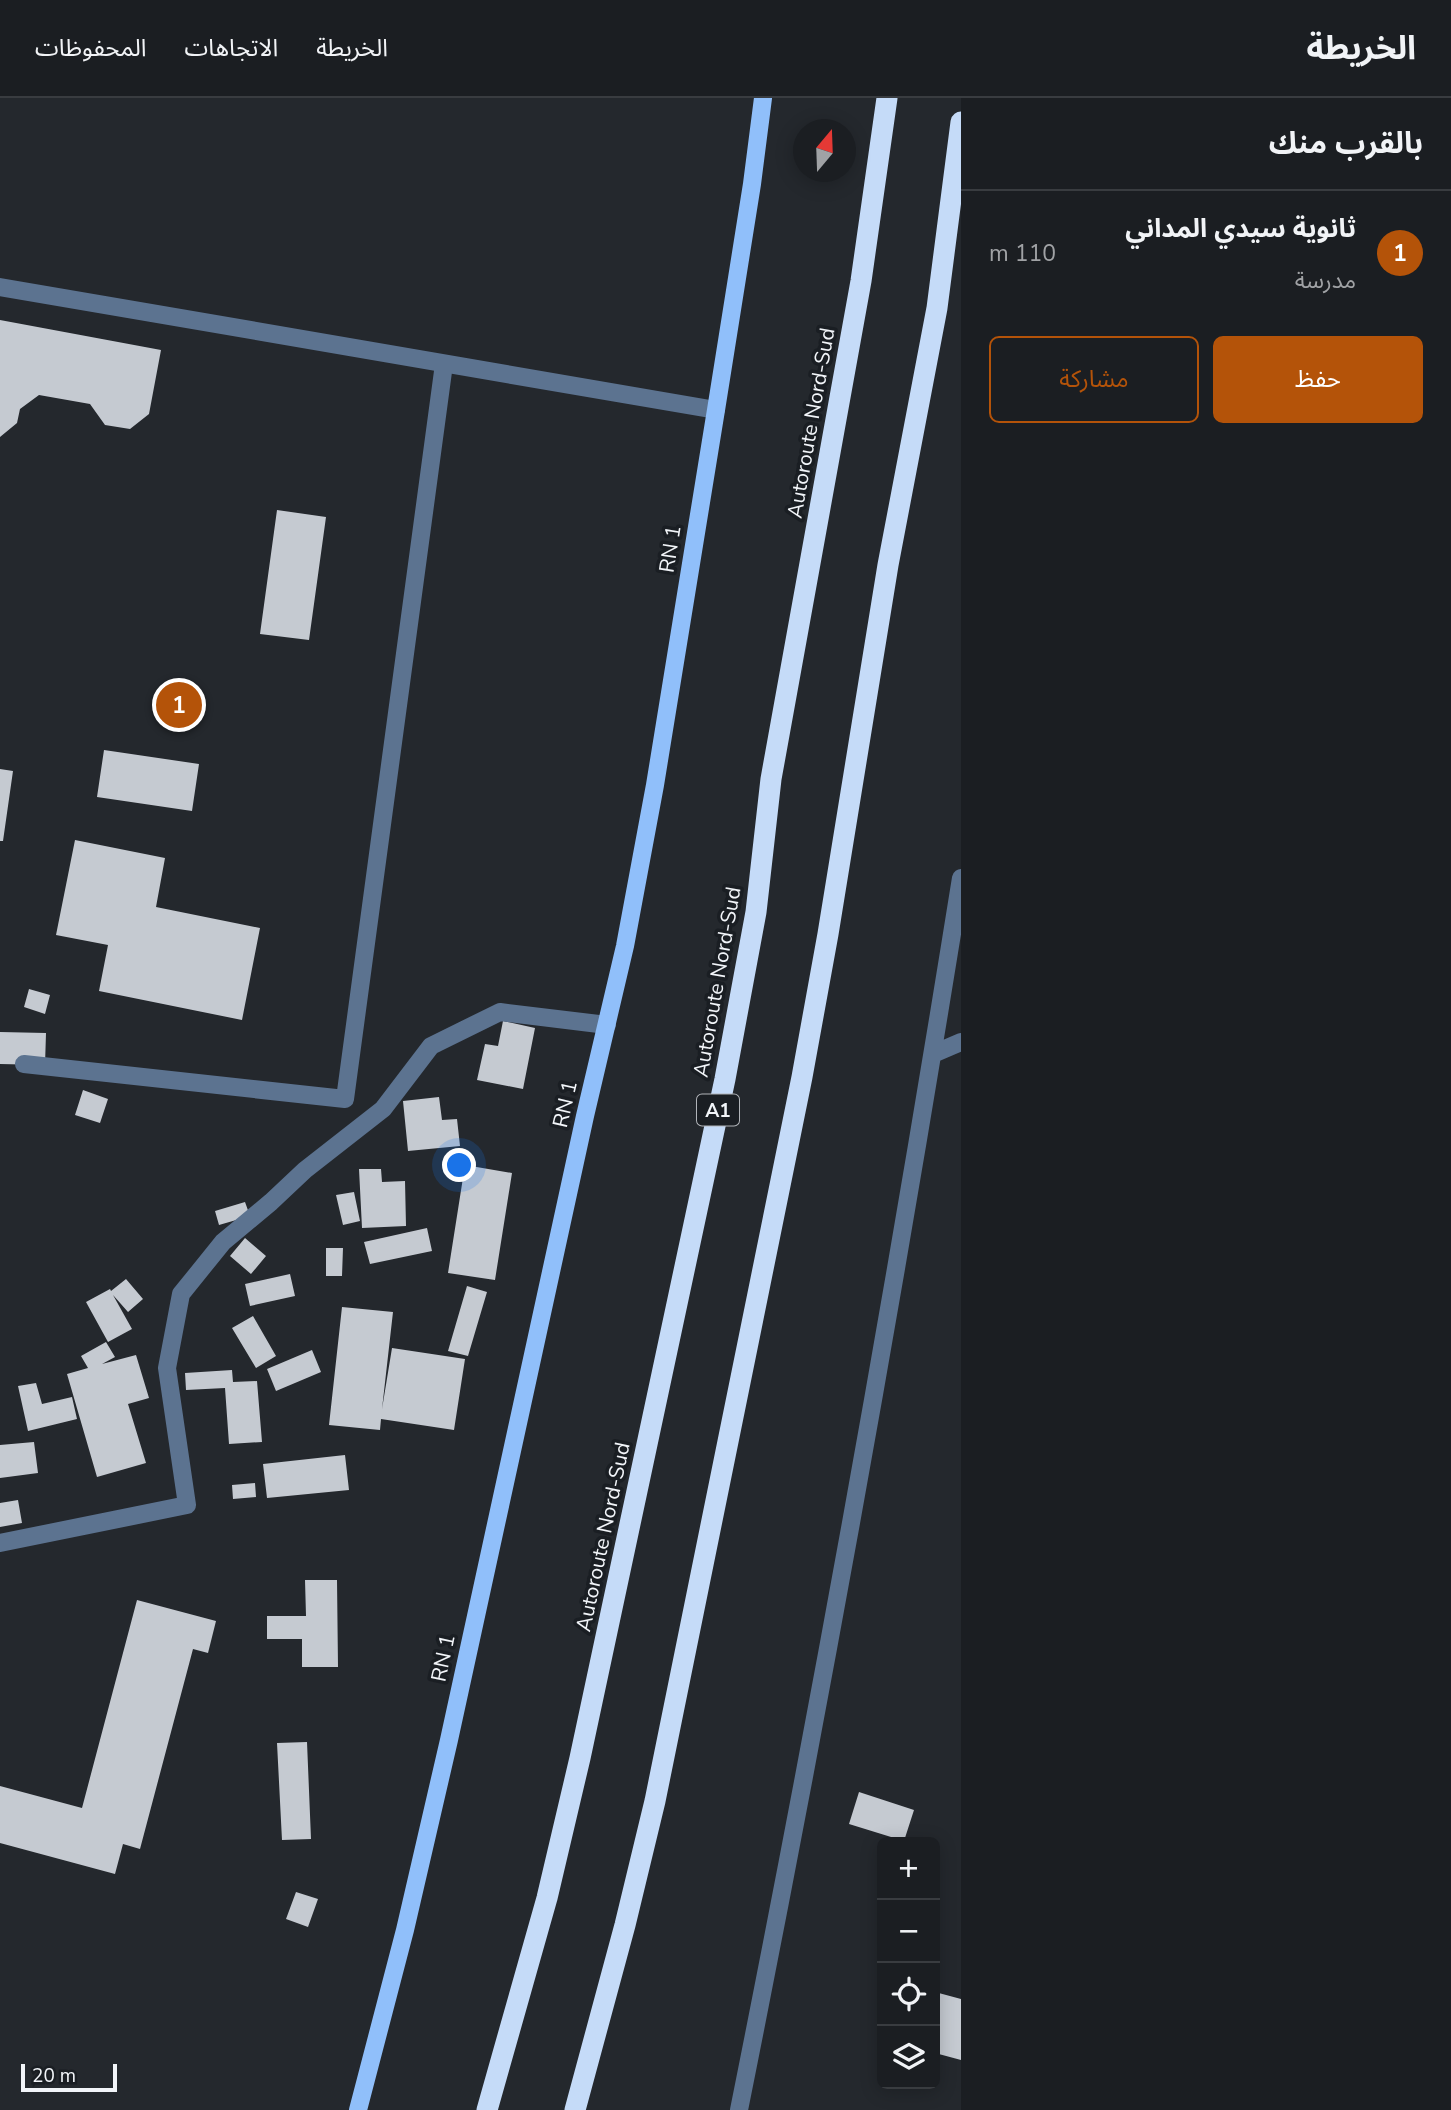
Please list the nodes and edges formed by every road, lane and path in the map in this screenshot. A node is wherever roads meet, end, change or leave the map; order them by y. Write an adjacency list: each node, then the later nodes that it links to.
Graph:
1 (762, 98): 6 (main road, RN 1)
2 (887, 98): 14 (highway, Autoroute Nord-Sud / A1)
3 (961, 122): 15 (highway)
4 (0, 287): 5 (street)
5 (444, 364): 6 (street); 11 (street)
6 (716, 410): 8 (main road, RN 1)
7 (961, 878): 10 (street)
8 (607, 1025): 12 (street); 13 (main road, RN 1)
9 (961, 1042): 10 (street)
10 (933, 1054): 16 (street)
11 (24, 1064)
12 (0, 1543)
13 (358, 2110)
14 (487, 2110)
15 (575, 2110)
16 (739, 2110)

